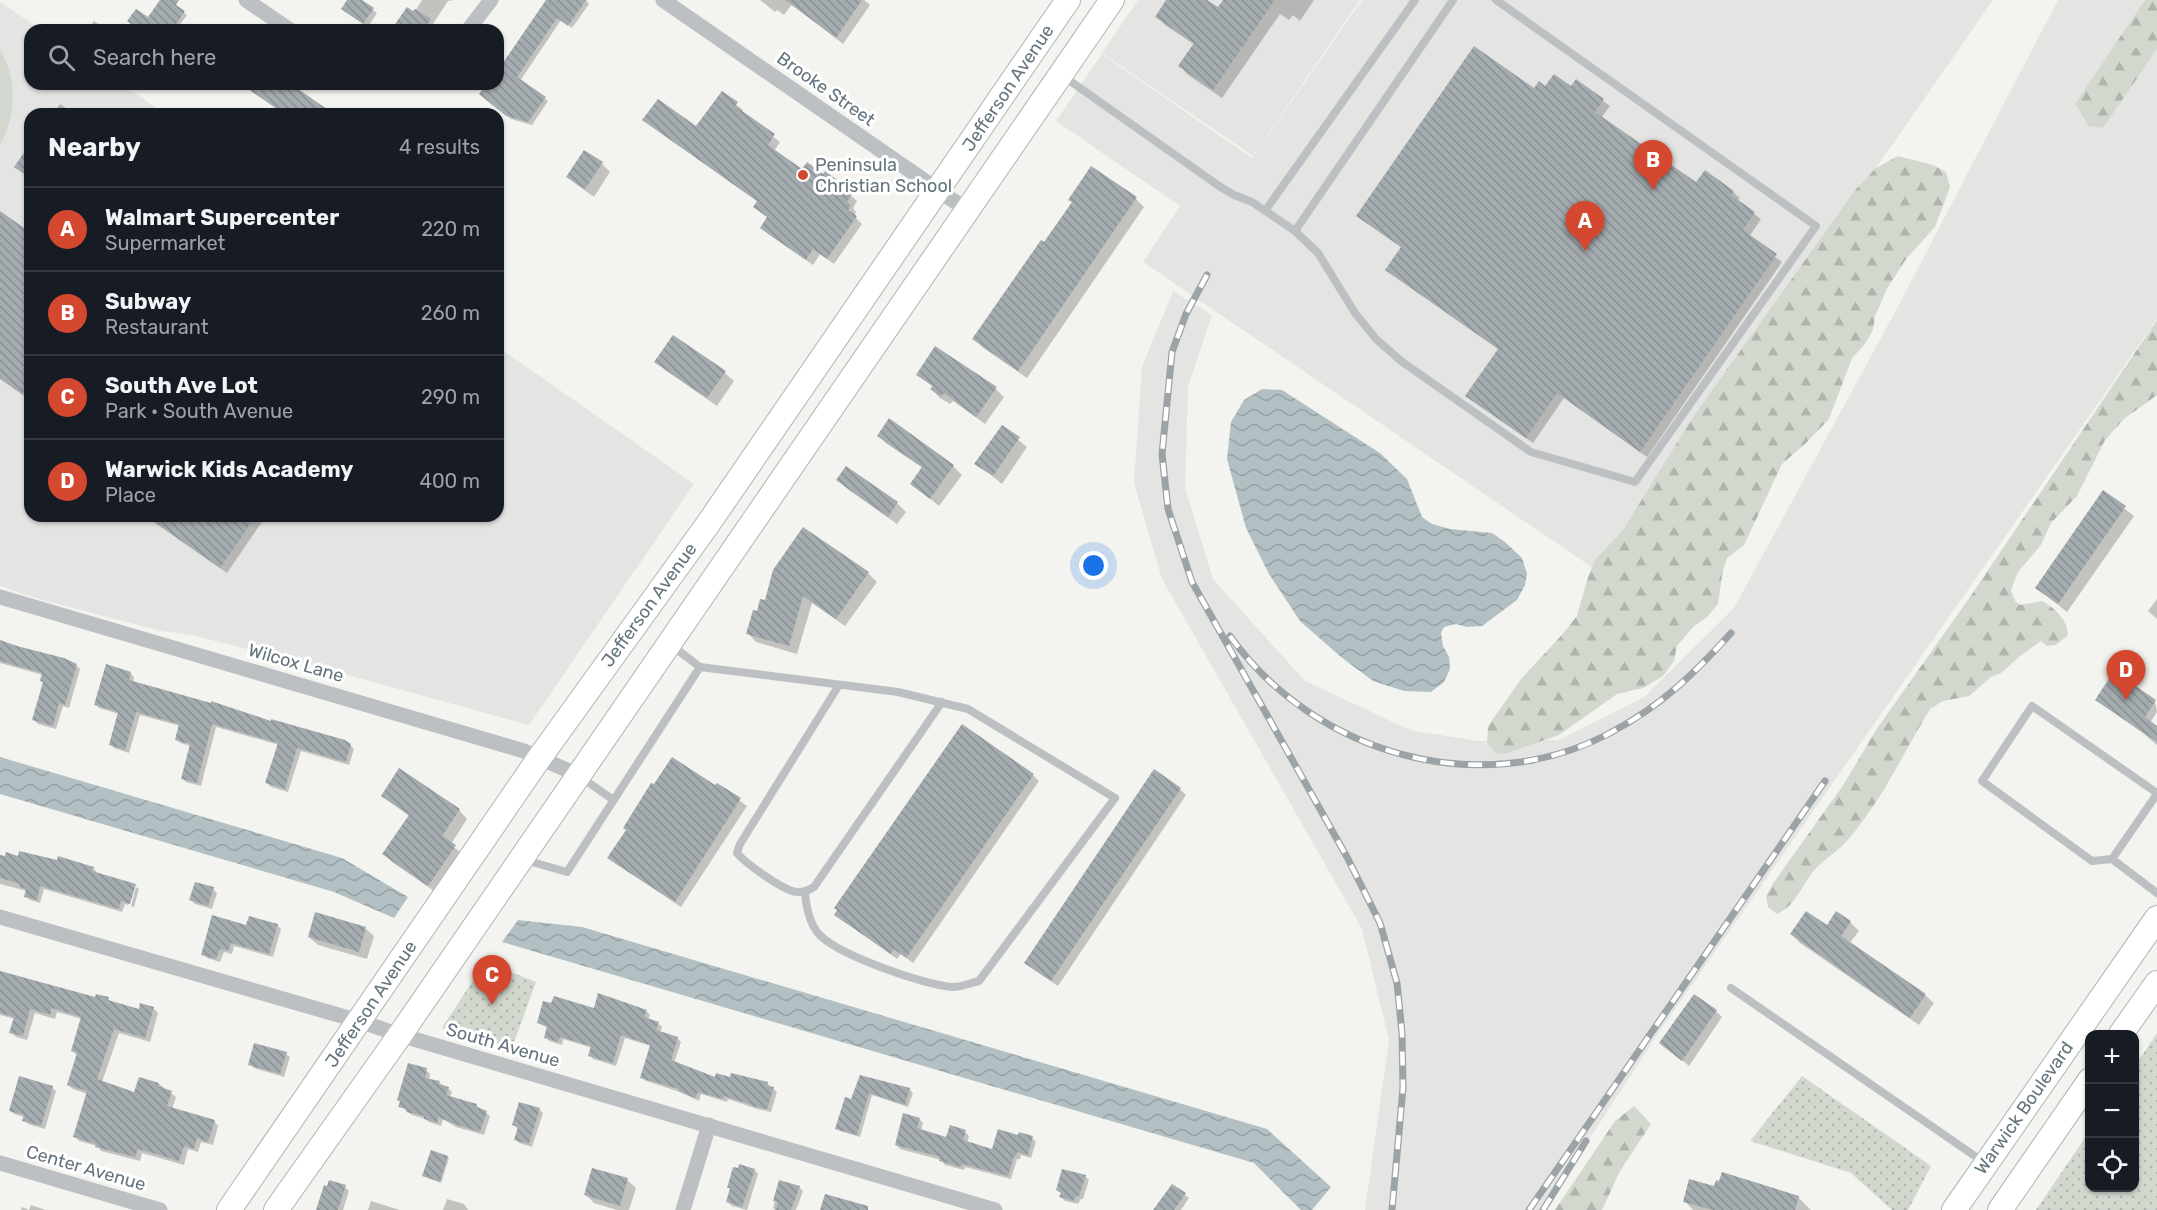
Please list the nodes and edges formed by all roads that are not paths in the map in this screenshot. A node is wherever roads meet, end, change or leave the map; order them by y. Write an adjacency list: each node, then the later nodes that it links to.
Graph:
1 (246, 0): 9 (street)
2 (491, 0): 10 (street)
3 (663, 0): 12 (street, Brooke Street)
4 (1068, 0): 12 (main road, Jefferson Avenue)
5 (1112, 0): 11 (main road, Jefferson Avenue)
6 (1414, 0): 14 (lane)
7 (1453, 0): 15 (lane)
8 (1496, 0): 15 (lane)
9 (281, 24)
10 (473, 24)
11 (1061, 74): 13 (main road, Jefferson Avenue); 14 (lane)
12 (938, 190): 13 (street, Brooke Street); 21 (main road, Jefferson Avenue)
13 (967, 210): 17 (main road, Jefferson Avenue)
14 (1265, 211): 15 (lane)
15 (1295, 231)
16 (0, 597): 21 (street, Wilcox Lane)
17 (668, 643): 18 (lane); 22 (main road, Jefferson Avenue)
18 (700, 667): 19 (lane); 24 (lane)
19 (839, 685): 20 (lane); 27 (lane)
20 (942, 702): 27 (lane); 27 (lane)
21 (540, 757): 22 (street, Wilcox Lane); 34 (main road, Jefferson Avenue)
22 (578, 776): 24 (lane); 25 (main road, Jefferson Avenue)
23 (2157, 793): 26 (lane); 26 (lane)
24 (612, 800): 25 (lane)
25 (521, 859): 37 (main road, Jefferson Avenue)
26 (2112, 859): 28 (lane)
27 (805, 892)
28 (2157, 893)
29 (0, 917): 34 (street, South Avenue)
30 (2157, 918): 33 (main road, Warwick Boulevard)
31 (2157, 983): 36 (main road)
32 (1731, 988): 41 (lane)
33 (2094, 1008): 35 (main road); 41 (main road, Warwick Boulevard)
34 (359, 1021): 37 (street, South Avenue); 44 (main road, Jefferson Avenue)
35 (2121, 1030)
36 (2124, 1030)
37 (400, 1035): 39 (street, South Avenue); 45 (main road, Jefferson Avenue)
38 (2087, 1084): 42 (main road, Warwick Boulevard)
39 (709, 1125): 46 (street); 47 (street, South Avenue)
40 (0, 1163): 43 (street, Center Avenue)
41 (1986, 1163): 42 (main road); 48 (main road, Warwick Boulevard)
42 (2018, 1184): 49 (main road, Warwick Boulevard)
43 (160, 1210)
44 (229, 1210)
45 (276, 1210)
46 (683, 1210)
47 (995, 1210)
48 (1953, 1210)
49 (2000, 1210)

